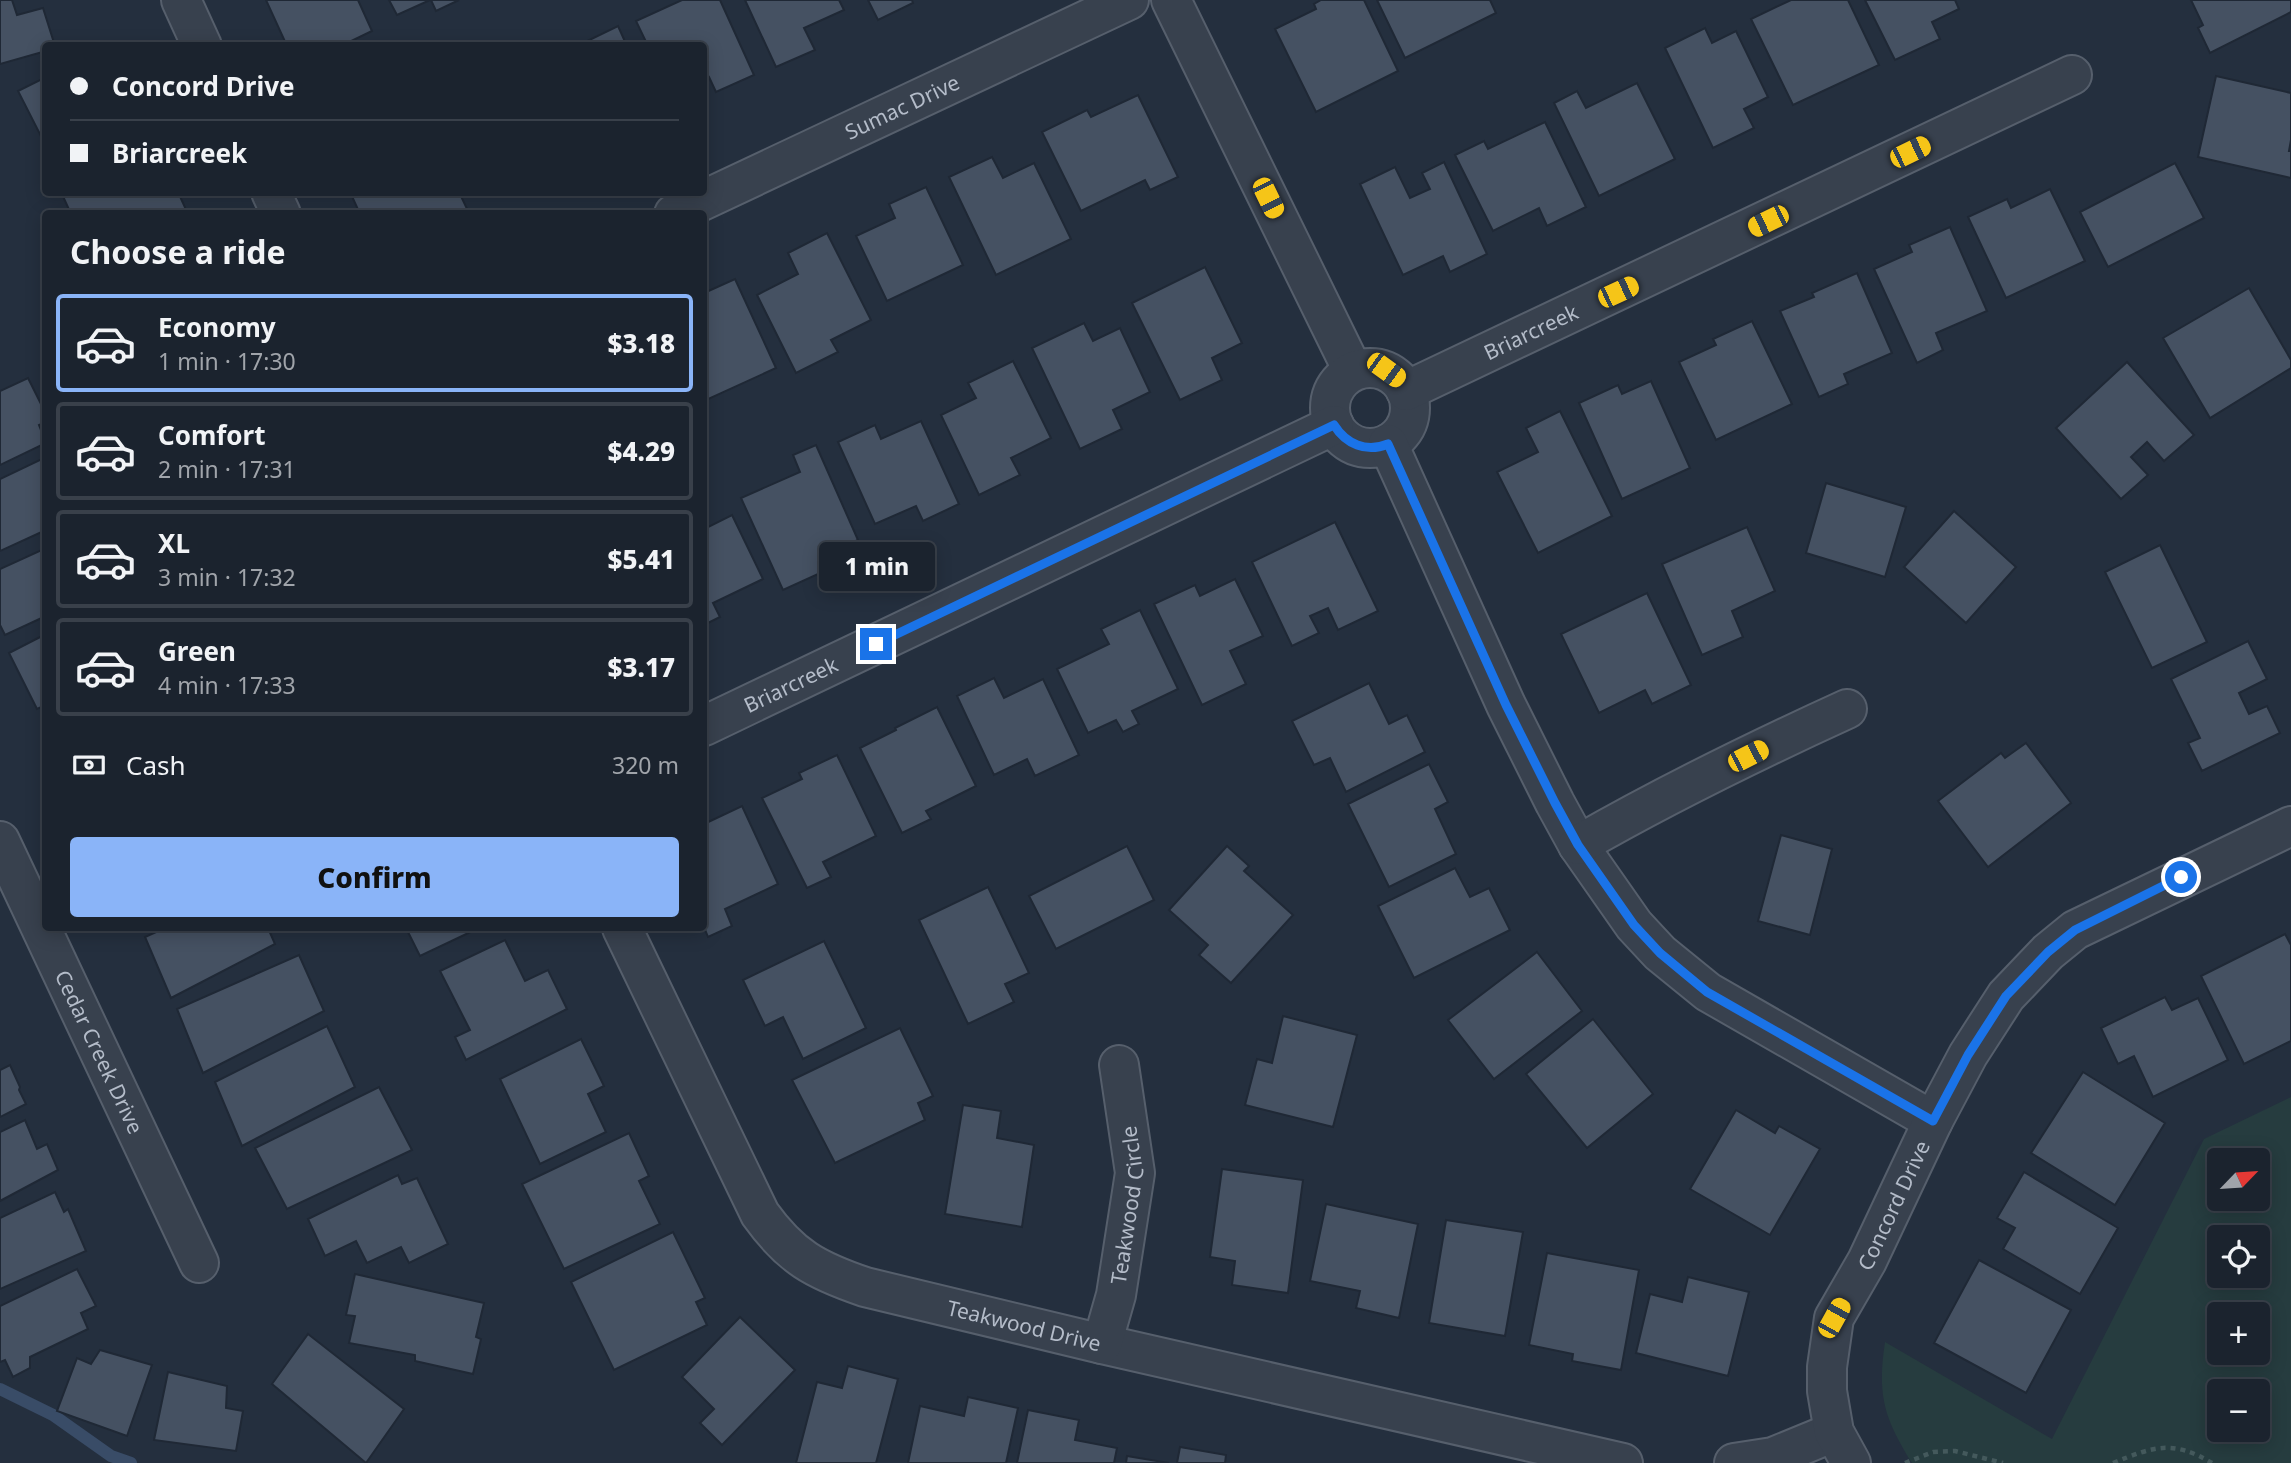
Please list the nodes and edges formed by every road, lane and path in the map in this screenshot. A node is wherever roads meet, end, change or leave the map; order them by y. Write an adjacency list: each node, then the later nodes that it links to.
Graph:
1 (181, 0): 4 (street)
2 (1129, 0): 6 (street, Sumac Drive)
3 (1171, 0): 7 (street)
4 (200, 42)
5 (2072, 75): 8 (street, Briarcreek)
6 (683, 210)
7 (1353, 371): 8 (street); 9 (street)
8 (1406, 391): 10 (street)
9 (1334, 425): 10 (street); 12 (street, Briarcreek)
10 (1388, 444): 15 (street)
11 (1847, 709): 15 (street)
12 (707, 725)
13 (2291, 826): 20 (street, Concord Drive)
14 (0, 841): 16 (street, Cedar Creek Drive)
15 (1578, 845): 20 (street)
16 (42, 930)
17 (42, 931): 21 (street, Cedar Creek Drive)
18 (623, 931): 22 (street, Teakwood Drive)
19 (1119, 1065): 22 (street, Teakwood Circle)
20 (1933, 1121): 23 (street, Concord Drive)
21 (199, 1263)
22 (1102, 1344): 24 (street, Teakwood Drive)
23 (1843, 1447): 25 (street)
24 (1623, 1463)
25 (1734, 1463)
26 (1905, 1463): 27 (path)
27 (2003, 1463)
28 (2113, 1463): 29 (path)
29 (2212, 1463)

